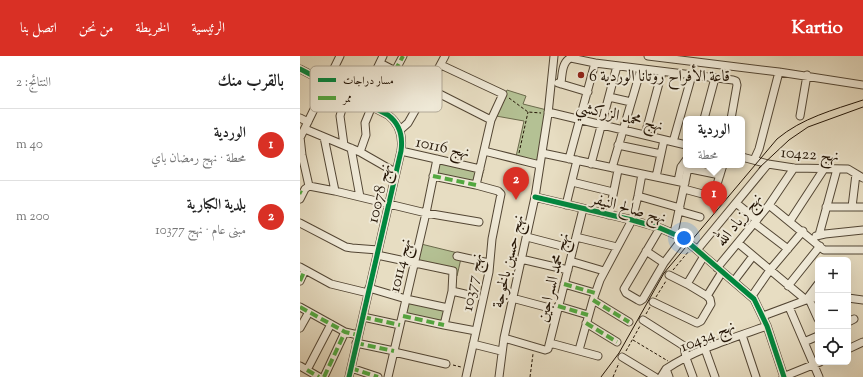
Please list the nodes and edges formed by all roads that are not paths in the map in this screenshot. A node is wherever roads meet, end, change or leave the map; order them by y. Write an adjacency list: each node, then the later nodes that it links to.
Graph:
1 (340, 56): 12 (street)
2 (383, 56): 9 (street)
3 (403, 56): 15 (street)
4 (445, 56): 11 (street)
5 (554, 56): 25 (street, نهج حسين بالخوجة)
6 (648, 56): 7 (street)
7 (653, 56): 8 (street)
8 (677, 57): 20 (street)
9 (380, 63): 13 (street); 14 (street)
10 (595, 63): 16 (street); 26 (street); 28 (street)
11 (441, 65): 42 (street)
12 (335, 66)
13 (379, 66)
14 (386, 66)
15 (398, 66)
16 (617, 66): 18 (street); 30 (street)
17 (300, 69): 21 (street)
18 (641, 69): 19 (street); 31 (street)
19 (662, 72): 22 (street); 48 (street)
20 (779, 72): 23 (street); 65 (street)
21 (310, 74)
22 (692, 75): 24 (street); 52 (street)
23 (808, 75): 27 (street); 40 (street)
24 (715, 78): 38 (street); 39 (street)
25 (551, 81): 26 (street); 37 (street, نهج حسين بالخوجة)
26 (560, 84): 28 (street)
27 (863, 84)
28 (588, 92): 43 (street)
29 (442, 95): 42 (street)
30 (609, 97): 31 (street); 45 (street)
31 (631, 102): 47 (street)
32 (312, 112): 44 (street)
33 (341, 112): 54 (street)
34 (370, 112): 59 (street)
35 (382, 112): 46 (street)
36 (414, 112): 46 (street)
37 (548, 113): 43 (street, نهج محمد الزركشي); 60 (street, نهج حسين بالخوجة)
38 (705, 116)
39 (732, 116)
40 (800, 116)
41 (300, 118): 44 (street)
42 (491, 120): 58 (street)
43 (579, 120): 45 (street, نهج محمد الزركشي); 64 (street)
44 (306, 125): 49 (street); 50 (street)
45 (601, 125): 47 (street, نهج محمد الزركشي); 66 (street)
46 (400, 130): 57 (street, نهج 10078)
47 (623, 130): 48 (street, نهج محمد الزركشي); 55 (street)
48 (645, 135): 51 (street, نهج محمد الزركشي)
49 (324, 136): 54 (street); 86 (street)
50 (300, 138): 87 (street)
51 (664, 140): 52 (street, نهج محمد الزركشي); 61 (street)
52 (673, 142): 53 (street, نهج محمد الزركشي)
53 (683, 144)
54 (344, 145): 56 (street)
55 (618, 145): 61 (street); 73 (street)
56 (351, 148): 59 (street); 90 (street)
57 (400, 151): 63 (street, نهج 10116); 76 (street, نهج 10078)
58 (484, 151): 68 (street); 72 (street)
59 (360, 152): 76 (street)
60 (542, 153): 64 (street); 68 (street, نهج حسين بالخوجة)
61 (661, 154): 81 (street)
62 (745, 158): 65 (street)
63 (437, 159): 72 (street, نهج 10116); 80 (street, نهج 10114)
64 (573, 160): 66 (street); 83 (street)
65 (754, 160): 67 (street, نهج 10422)
66 (591, 164): 73 (street)
67 (768, 164): 71 (street, نهج 10422); 92 (street)
68 (540, 165): 91 (street, نهج حسين بالخوجة)
69 (685, 168): 79 (street); 84 (street)
70 (722, 168): 79 (street)
71 (794, 168): 74 (street, نهج 10422); 95 (street, نهج زياد الله)
72 (480, 169): 85 (street)
73 (615, 169): 77 (street); 88 (street)
74 (824, 169): 75 (street, نهج 10422); 105 (street)
75 (837, 169): 78 (street, نهج 10422); 98 (street)
76 (395, 172): 93 (street, نهج 10078)
77 (642, 174): 81 (street); 89 (street)
78 (856, 174): 82 (street, نهج 10422); 96 (street)
79 (720, 175): 84 (street)
80 (434, 176): 85 (street); 101 (street, نهج 10114)
81 (656, 177): 84 (street)
82 (863, 178)
83 (572, 182): 88 (street); 94 (street)
84 (682, 184): 100 (street)
85 (476, 185): 134 (street, نهج 10377)
86 (335, 191): 87 (street); 90 (street)
87 (304, 192)
88 (613, 192): 102 (street)
89 (638, 196): 100 (street); 104 (street)
90 (360, 197): 93 (street)
91 (535, 197): 94 (street, نهج صالح النيفر); 115 (street, نهج حسين بالخوجة)
92 (736, 203): 107 (street); 121 (street)
93 (388, 205): 101 (street); 126 (street, نهج 10078)
94 (566, 205): 99 (street, نهج صالح النيفر)
95 (769, 205): 105 (street); 107 (street, نهج زياد الله)
96 (852, 207): 97 (street); 98 (street)
97 (863, 207)
98 (826, 208): 113 (street)
99 (583, 209): 102 (street, نهج صالح النيفر); 114 (street, نهج محمد السراجين)
100 (680, 210): 103 (street); 112 (street)
101 (426, 213): 106 (street); 133 (street, نهج 10114)
102 (609, 215): 104 (street, نهج صالح النيفر)
103 (700, 217)
104 (632, 220): 109 (street, نهج صالح النيفر); 120 (street)
105 (790, 221): 111 (street)
106 (479, 222)
107 (756, 222): 118 (street, نهج زياد الله); 123 (street)
108 (300, 223): 126 (street)
109 (660, 228): 112 (street, نهج صالح النيفر); 125 (street)
110 (863, 230): 113 (street)
111 (803, 232): 117 (street); 123 (street)
112 (674, 233): 116 (street, نهج صالح النيفر)
113 (819, 235): 117 (street)
114 (576, 236): 120 (street); 122 (street, نهج محمد السراجين)
115 (527, 237): 122 (street); 130 (street, نهج حسين بالخوجة)
116 (683, 238): 121 (street, نهج صالح النيفر); 132 (street)
117 (811, 238): 119 (street)
118 (738, 243): 129 (street); 137 (street, نهج زياد الله)
119 (820, 246): 124 (street); 145 (street)
120 (617, 247): 139 (street)
121 (695, 248): 128 (street, نهج صالح النيفر)
122 (573, 249): 131 (street, نهج محمد السراجين)
123 (788, 249): 138 (street)
124 (863, 250)
125 (646, 251): 132 (street); 132 (street)
126 (378, 252): 133 (street); 147 (street, نهج 10078)
127 (457, 256): 134 (street)
128 (704, 256): 137 (street, نهج صالح النيفر); 144 (street)
129 (753, 256): 138 (street); 142 (street)
130 (521, 258): 136 (street); 153 (street, نهج حسين بالخوجة)
131 (570, 261): 136 (street, نهج محمد السراجين); 139 (street)
132 (664, 262)
133 (414, 263): 148 (street); 156 (street, نهج 10114)
134 (489, 263): 179 (street, نهج 10377)
135 (302, 269): 141 (street); 147 (street)
136 (568, 270): 143 (street, نهج محمد السراجين)
137 (720, 270): 142 (street, نهج صالح النيفر); 151 (street, نهج زياد الله)
138 (770, 270): 145 (street); 152 (street)
139 (604, 271): 149 (street)
140 (669, 276): 144 (street)
141 (300, 281)
142 (734, 281): 152 (street, نهج صالح النيفر)
143 (564, 284): 149 (street); 164 (street, نهج محمد السراجين)
144 (687, 284): 151 (street)
145 (788, 286): 158 (street)
146 (815, 288): 158 (street)
147 (368, 291): 156 (street); 170 (street, نهج 10078)
148 (452, 291): 150 (street); 163 (street)
149 (595, 293): 157 (street)
150 (469, 295)
151 (707, 296): 160 (street)
152 (752, 296): 169 (street, نهج صالح النيفر)
153 (512, 298): 164 (street); 184 (street, نهج حسين بالخوجة)
154 (815, 298): 158 (street)
155 (851, 298): 159 (street)
156 (406, 299): 163 (street); 168 (street, نهج 10114)
157 (593, 300): 167 (street); 172 (street)
158 (807, 300): 162 (street); 166 (street)
159 (863, 300)
160 (653, 302)
161 (300, 306): 165 (street)
162 (789, 307): 169 (street); 186 (street)
163 (448, 308): 176 (street)
164 (558, 308): 167 (street); 189 (street, نهج محمد السراجين)
165 (309, 312): 173 (street); 178 (street)
166 (815, 314)
167 (588, 315): 174 (street)
168 (403, 316): 175 (street, نهج 10114); 176 (street)
169 (763, 316): 177 (street, نهج صالح النيفر)
170 (363, 317): 175 (street); 181 (street, نهج 10078)
171 (643, 320): 198 (street)
172 (629, 322)
173 (331, 324): 180 (street); 206 (street)
174 (586, 324): 185 (street); 193 (street)
175 (400, 325): 195 (street, نهج 10114)
176 (444, 325): 179 (street)
177 (767, 326): 182 (street, نهج 10434); 221 (street, نهج صالح النيفر)
178 (300, 328)
179 (476, 331): 190 (street, نهج 10377)
180 (345, 332): 181 (street); 209 (street)
181 (358, 335): 188 (street, نهج 10078)
182 (742, 335): 192 (street, نهج 10434); 220 (street)
183 (815, 337): 186 (street)
184 (504, 338): 189 (street, نهج محمد السراجين); 194 (street, نهج حسين بالخوجة)
185 (617, 342)
186 (804, 342): 199 (street)
187 (863, 342): 191 (street)
188 (356, 343): 195 (street); 204 (street, نهج 10078)
189 (550, 343): 193 (street)
190 (473, 344): 194 (street); 213 (street, نهج 10377)
191 (851, 348)
192 (705, 349): 198 (street, نهج 10434); 219 (street)
193 (578, 350): 196 (street)
194 (501, 351): 214 (street, نهج حسين بالخوجة)
195 (394, 352): 200 (street); 212 (street, نهج 10114)
196 (598, 356)
197 (622, 357): 215 (street)
198 (686, 358): 205 (street, نهج 10434); 218 (street)
199 (815, 360)
200 (446, 364)
201 (815, 364): 207 (street)
202 (817, 365): 222 (street)
203 (300, 366): 206 (street)
204 (351, 368): 210 (street, نهج 10078); 211 (street)
205 (666, 369): 216 (street); 217 (street, نهج 10434)
206 (309, 373): 208 (street)
207 (795, 375): 221 (street)
208 (319, 377)
209 (324, 377)
210 (349, 377)
211 (378, 377)
212 (388, 377)
213 (466, 377)
214 (499, 377)
215 (655, 377)
216 (661, 377)
217 (669, 377)
218 (692, 377)
219 (715, 377)
220 (756, 377)
221 (784, 377)
222 (818, 377)

